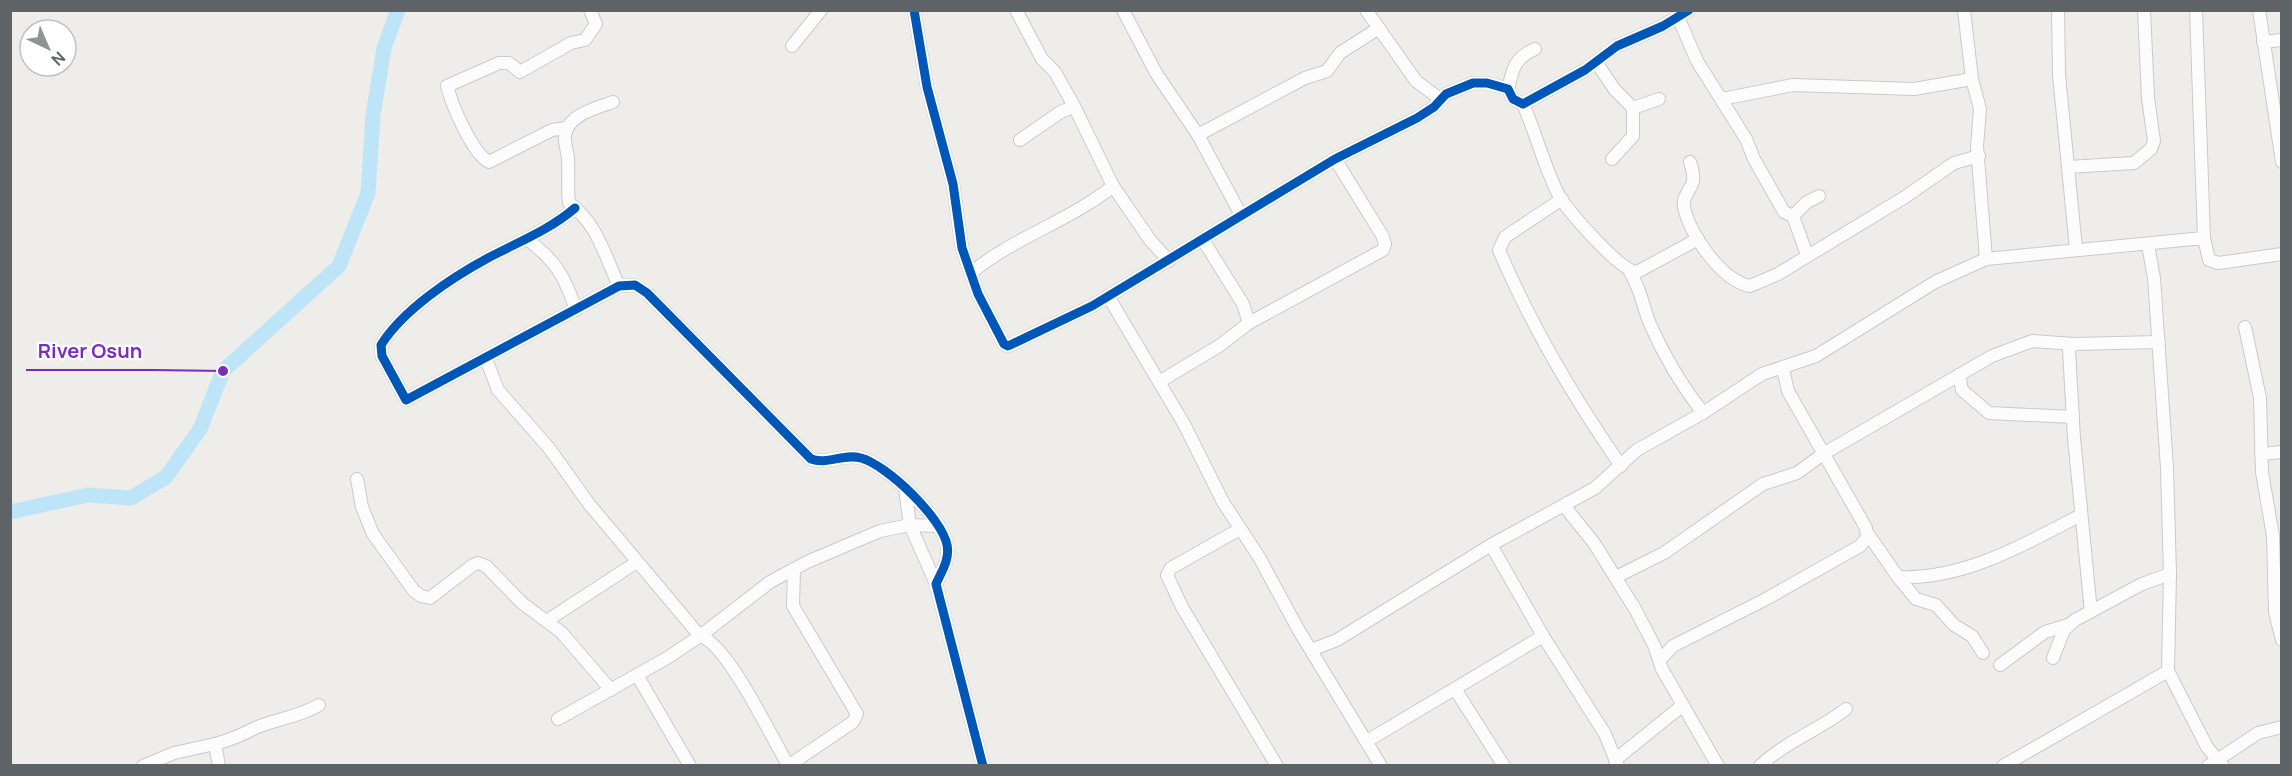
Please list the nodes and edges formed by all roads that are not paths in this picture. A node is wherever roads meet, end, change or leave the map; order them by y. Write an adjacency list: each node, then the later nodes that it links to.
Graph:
1 (590, 10): 28 (street)
2 (821, 10): 16 (street)
3 (915, 10): 55 (street)
4 (1016, 10): 26 (street)
5 (1123, 10): 29 (street)
6 (1366, 10): 13 (street)
7 (1964, 10): 19 (street)
8 (2058, 10): 37 (street)
9 (2144, 10): 37 (street)
10 (2196, 10): 44 (street)
11 (2259, 10): 15 (street)
12 (1683, 14): 18 (street); 23 (street)
13 (1379, 28): 21 (street); 29 (street)
14 (2282, 40): 15 (street)
15 (2263, 42): 31 (street)
16 (792, 46)
17 (1535, 48): 20 (street)
18 (1596, 62): 25 (street); 27 (street)
19 (1972, 79): 23 (street); 32 (street)
20 (1508, 89): 21 (street); 25 (street)
21 (1440, 99): 33 (street)
22 (1659, 99): 27 (street)
23 (1722, 99): 43 (street)
24 (613, 102): 28 (street)
25 (1523, 104): 40 (street)
26 (1074, 106): 30 (street); 38 (street)
27 (1633, 108): 34 (street)
28 (567, 128): 41 (street)
29 (1198, 135): 42 (street)
30 (1020, 140)
31 (2280, 148): 36 (street)
32 (1979, 156): 51 (street); 52 (street)
33 (1335, 159): 42 (street); 59 (street)
34 (1612, 159)
35 (1690, 162): 45 (street)
36 (2282, 162)
37 (2068, 167): 49 (street)
38 (1113, 186): 53 (street); 55 (street)
39 (1819, 196): 43 (street)
40 (1562, 199): 54 (street); 72 (street)
41 (575, 208): 46 (street); 56 (street)
42 (1241, 215): 47 (street)
43 (1793, 216): 51 (street)
44 (2204, 238): 48 (street); 50 (street)
45 (1698, 239): 51 (street); 54 (street)
46 (528, 240): 58 (street); 63 (street)
47 (1203, 240): 53 (street); 59 (street)
48 (2148, 245): 49 (street); 61 (street)
49 (2076, 249): 52 (street)
50 (2282, 254)
51 (1807, 255)
52 (1986, 259): 64 (street)
53 (1169, 261): 57 (street)
54 (1630, 272): 67 (street)
55 (971, 273): 57 (street)
56 (620, 286): 58 (street); 74 (street)
57 (1108, 296): 66 (street)
58 (576, 310): 63 (street)
59 (1249, 323): 66 (street)
60 (2245, 327): 71 (street)
61 (2159, 342): 62 (street); 85 (street)
62 (2073, 344): 65 (street); 68 (street)
63 (486, 359): 83 (street)
64 (1783, 369): 67 (street); 70 (street)
65 (1959, 375): 68 (street); 70 (street)
66 (1158, 382): 79 (street)
67 (1703, 413): 72 (street)
68 (2073, 417): 76 (street)
69 (2282, 452): 71 (street)
70 (1822, 454): 80 (street); 87 (street)
71 (2261, 454): 82 (street)
72 (1621, 466): 75 (street)
73 (357, 479): 90 (street)
74 (905, 488): 77 (street); 78 (street)
75 (1565, 507): 81 (street); 87 (street)
76 (2081, 515): 86 (street); 89 (street)
77 (910, 525): 78 (street); 84 (street); 88 (street)
78 (939, 526): 88 (street)
79 (1240, 529): 95 (street); 118 (street)
80 (1868, 534): 86 (street); 98 (street)
81 (1491, 545): 93 (street); 95 (street)
82 (2277, 551): 94 (street)
83 (637, 562): 90 (street); 92 (street)
84 (794, 569): 92 (street); 116 (street)
85 (2170, 574): 89 (street); 100 (street)
86 (1898, 577): 96 (street)
87 (1616, 578): 98 (street)
88 (936, 584): 117 (street)
89 (2091, 612): 91 (street)
90 (548, 620): 103 (street)
91 (2068, 625): 97 (street); 99 (street)
92 (700, 636): 101 (street); 116 (street)
93 (1543, 636): 102 (street); 111 (street)
94 (2282, 640)
95 (1311, 650): 109 (street)
96 (1983, 653)
97 (2053, 658)
98 (1660, 660): 105 (street)
99 (2000, 664)
100 (2168, 671): 112 (street); 123 (street)
101 (637, 675): 103 (street); 115 (street)
102 (1455, 689): 109 (street); 120 (street)
103 (611, 690): 107 (street)
104 (319, 705): 110 (street)
105 (1683, 705): 111 (street); 121 (street)
106 (1846, 709): 122 (street)
107 (558, 719)
108 (2282, 727): 112 (street)
109 (1367, 741): 119 (street)
110 (215, 744): 113 (street); 114 (street)
111 (1616, 763)
112 (2216, 764)
113 (143, 765)
114 (219, 765)
115 (690, 765)
116 (788, 765)
117 (982, 765)
118 (1276, 765)
119 (1381, 765)
120 (1504, 765)
121 (1718, 765)
122 (1760, 765)
123 (2003, 765)

